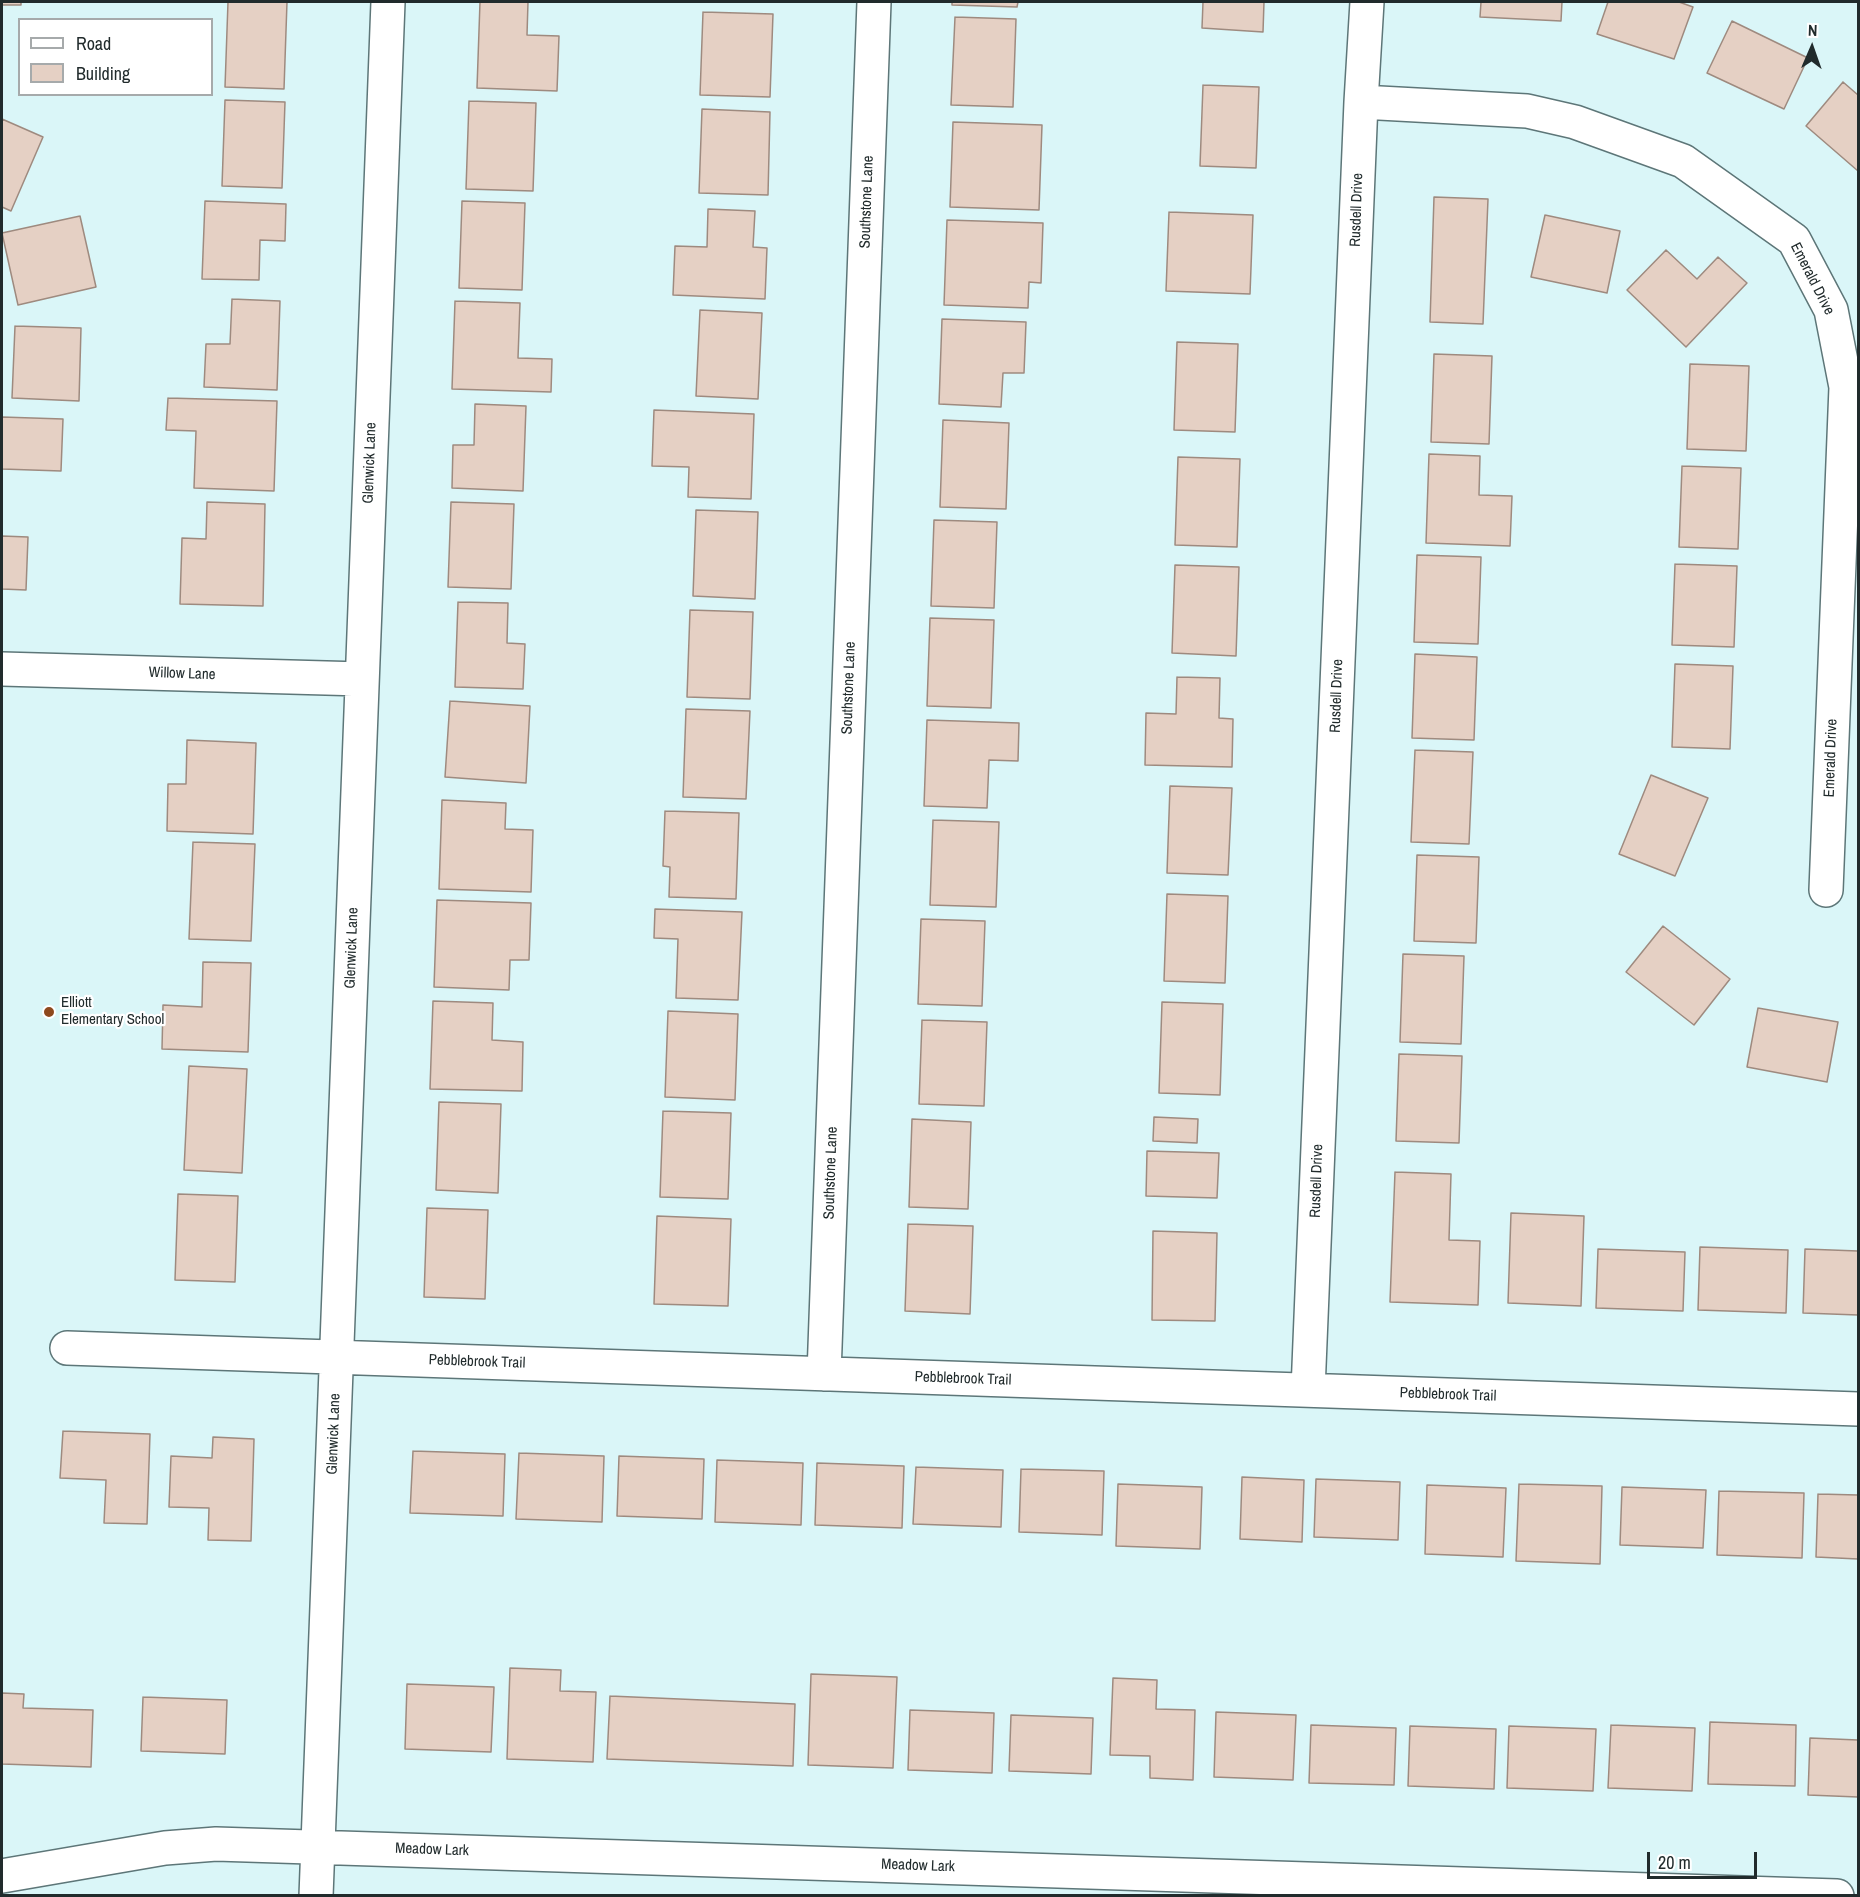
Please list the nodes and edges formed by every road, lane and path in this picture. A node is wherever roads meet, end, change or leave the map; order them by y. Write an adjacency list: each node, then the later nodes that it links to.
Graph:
1 (388, 2): 6 (street, Glenwick Lane)
2 (874, 2): 10 (street, Southstone Lane)
3 (1367, 2): 4 (street, Rusdell Drive)
4 (1361, 102): 7 (street, Emerald Drive); 11 (street, Rusdell Drive)
5 (2, 669): 6 (street, Willow Lane)
6 (362, 679): 9 (street, Glenwick Lane)
7 (1826, 890)
8 (67, 1348): 9 (street, Pebblebrook Trail)
9 (337, 1357): 10 (street, Pebblebrook Trail); 13 (street, Glenwick Lane)
10 (824, 1374): 11 (street, Pebblebrook Trail)
11 (1308, 1390): 12 (street, Pebblebrook Trail)
12 (1858, 1409)
13 (318, 1846): 14 (street, Meadow Lark); 15 (street, Glenwick Lane); 16 (street, Meadow Lark)
14 (2, 1876)
15 (316, 1896)
16 (1837, 1896)

